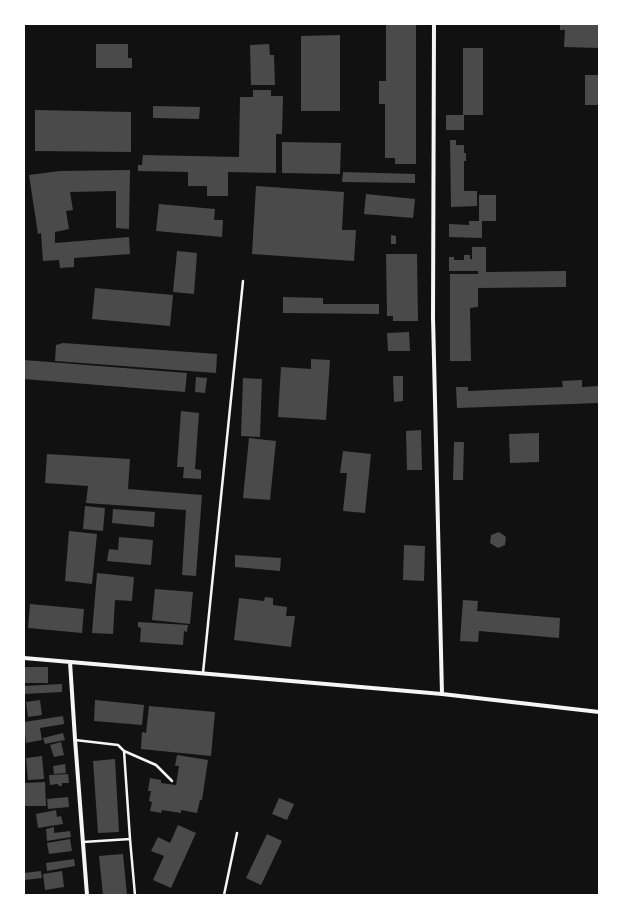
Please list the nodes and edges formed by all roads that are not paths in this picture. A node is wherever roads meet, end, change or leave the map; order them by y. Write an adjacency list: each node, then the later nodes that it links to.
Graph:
1 (434, 24): 6 (street)
2 (243, 281): 5 (lane)
3 (24, 658): 4 (street)
4 (70, 662): 5 (street); 8 (street)
5 (202, 673): 6 (street)
6 (442, 694): 7 (street)
7 (599, 712)
8 (74, 739): 9 (lane); 13 (street)
9 (124, 751): 10 (lane); 12 (lane)
10 (172, 781)
11 (238, 833): 16 (lane)
12 (130, 839): 13 (lane); 15 (lane)
13 (83, 842): 14 (street)
14 (87, 895)
15 (135, 895)
16 (224, 895)

